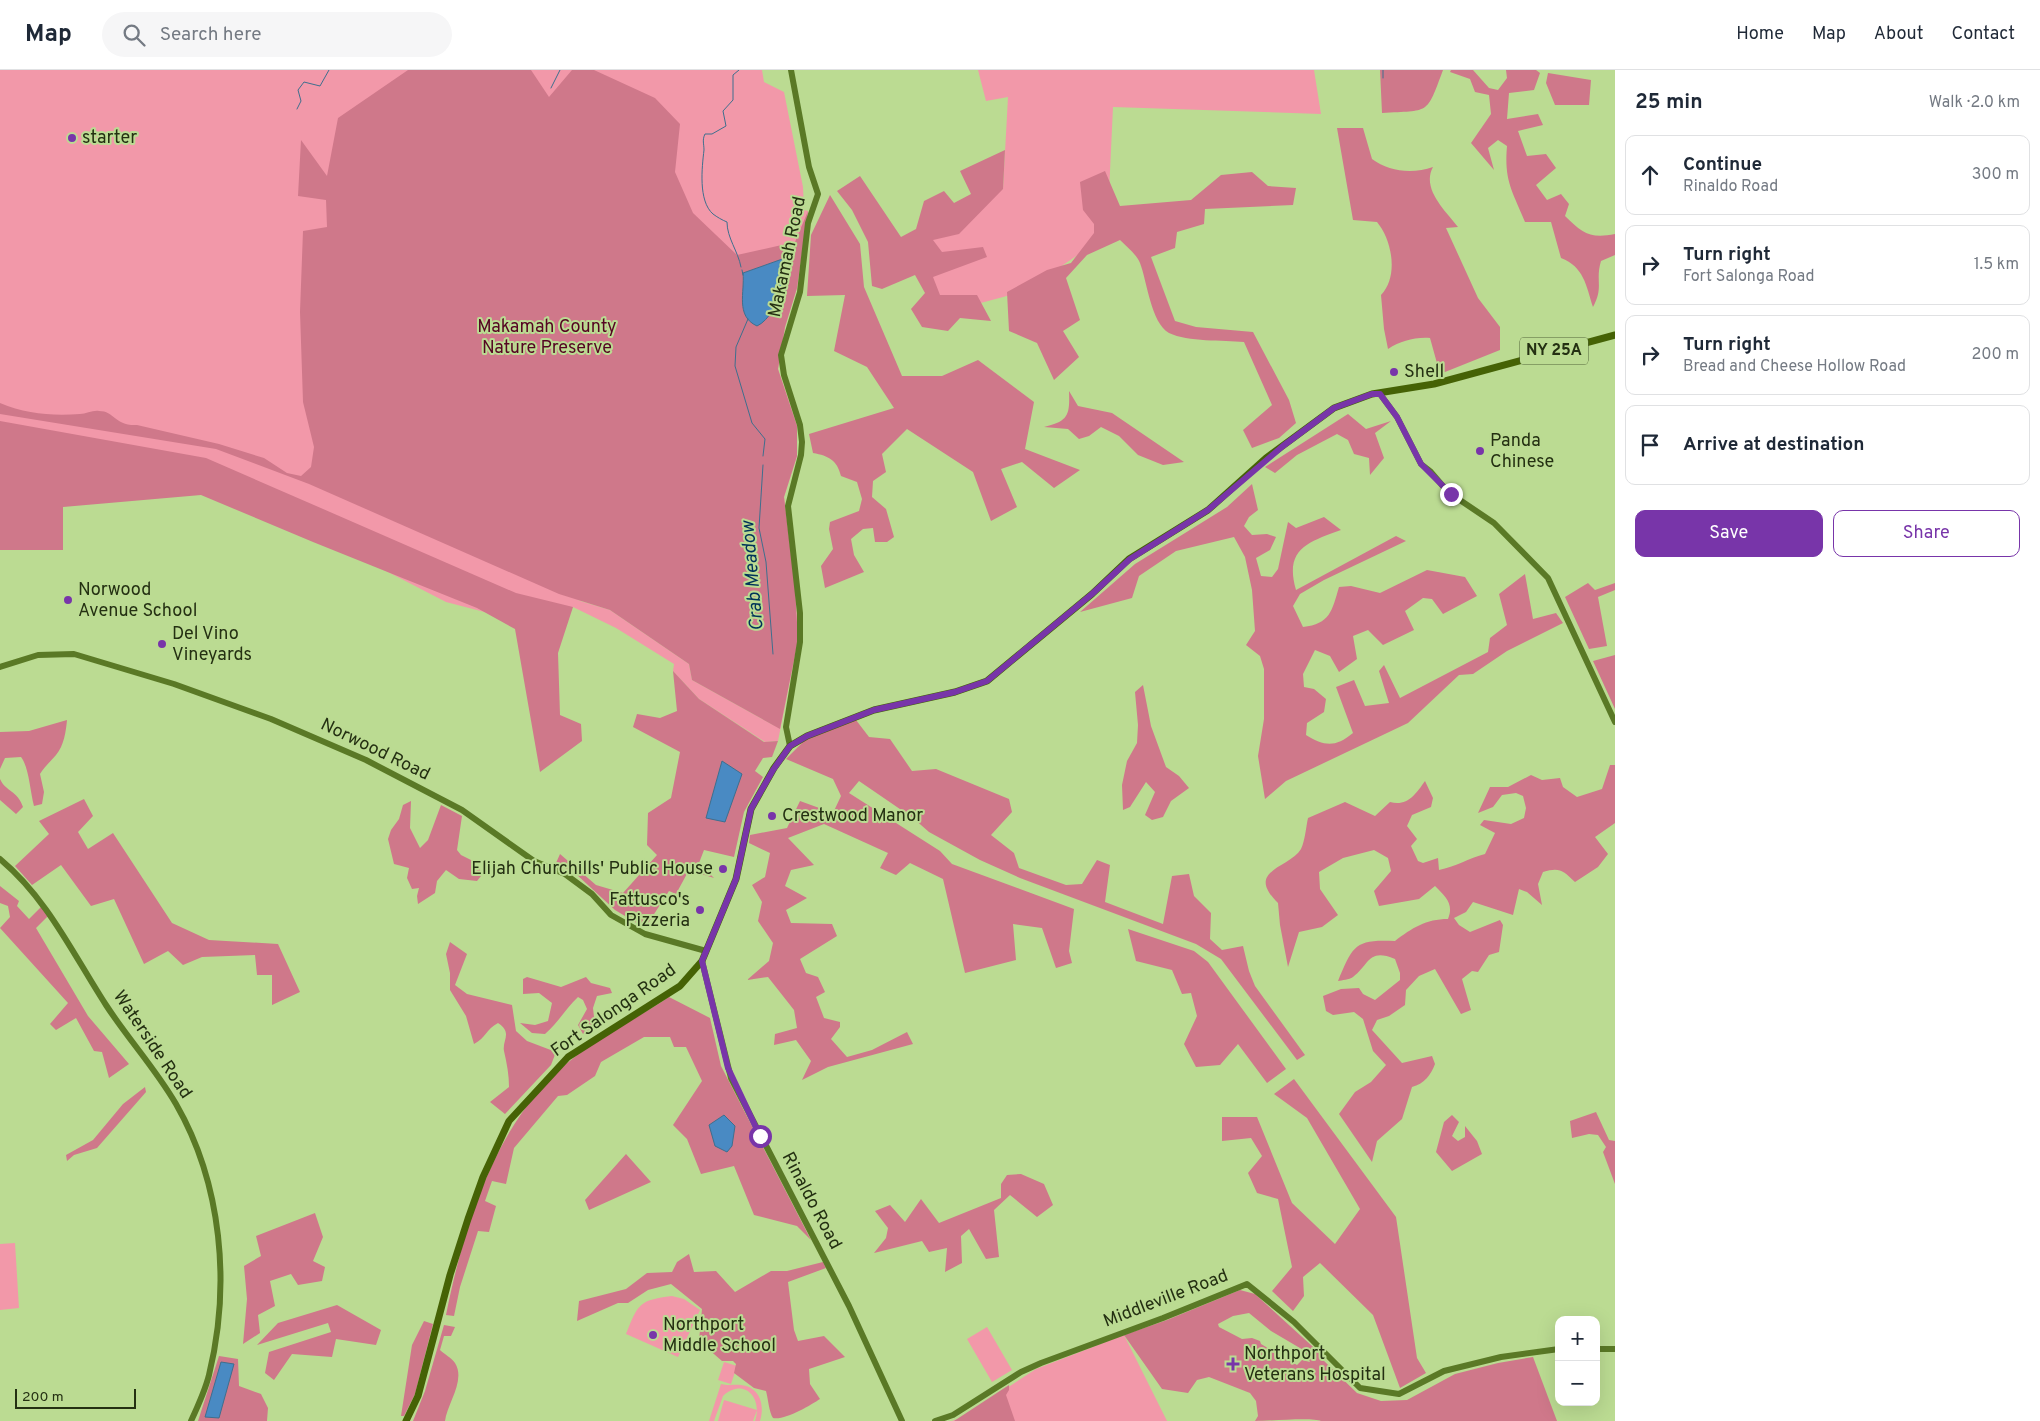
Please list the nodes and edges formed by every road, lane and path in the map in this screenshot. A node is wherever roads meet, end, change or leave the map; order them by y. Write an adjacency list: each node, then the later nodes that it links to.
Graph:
1 (791, 70): 6 (street, Makamah Road)
2 (1615, 335): 3 (main road, Fort Salonga Road / NY 25A)
3 (1380, 394): 5 (street); 6 (main road, Fort Salonga Road / NY 25A)
4 (0, 667): 8 (street, Norwood Road)
5 (1615, 722)
6 (790, 746): 8 (main road, Fort Salonga Road / NY 25A)
7 (0, 859): 13 (street, Waterside Road)
8 (706, 951): 9 (main road, Fort Salonga Road / NY 25A)
9 (702, 961): 14 (main road, Fort Salonga Road / NY 25A); 15 (street, Rinaldo Road)
10 (1600, 1349): 11 (street)
11 (1615, 1349)
12 (1555, 1350): 16 (street, Middleville Road)
13 (192, 1421)
14 (406, 1421)
15 (902, 1421)
16 (935, 1421)

